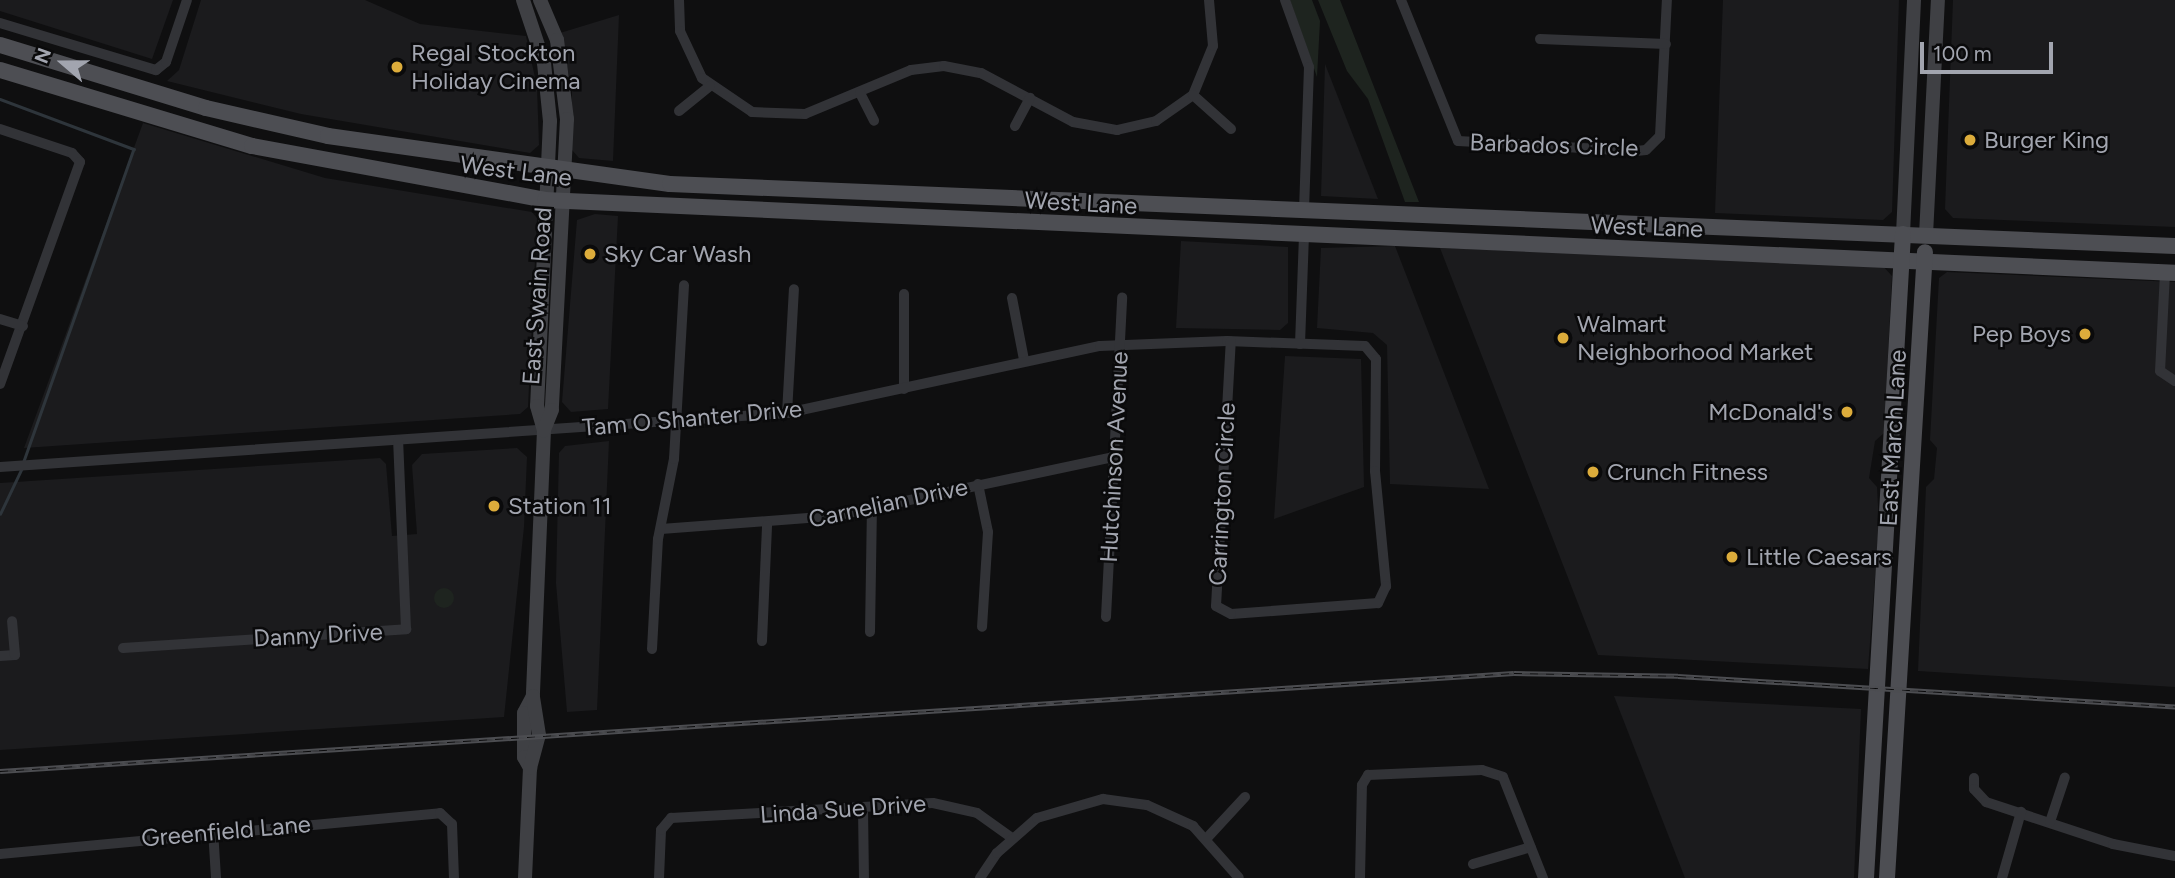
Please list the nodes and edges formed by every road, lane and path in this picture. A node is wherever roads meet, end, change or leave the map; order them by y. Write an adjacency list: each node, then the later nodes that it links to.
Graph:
1 (187, 0): 11 (street)
2 (523, 0): 25 (main road, East Swain Road)
3 (540, 0): 26 (main road, East Swain Road)
4 (679, 0): 16 (street)
5 (1209, 0): 18 (street)
6 (1285, 0): 29 (street)
7 (1401, 0): 13 (street, Barbados Circle)
8 (1667, 0): 13 (street, Barbados Circle)
9 (1914, 0): 30 (main road, East March Lane)
10 (1938, 0): 32 (main road, East March Lane)
11 (0, 23)
12 (1540, 39): 13 (street)
13 (1665, 44)
14 (0, 45): 25 (main road, West Lane)
15 (0, 70): 27 (main road, West Lane)
16 (710, 86): 17 (street); 20 (street)
17 (860, 93): 19 (street); 21 (street)
18 (1193, 95): 19 (street); 23 (street)
19 (1030, 98): 22 (street)
20 (679, 111)
21 (874, 121)
22 (1015, 126)
23 (1231, 129)
24 (1, 132): 43 (street)
25 (547, 171): 26 (main road, West Lane); 27 (main road, East Swain Road)
26 (566, 174): 28 (main road, East Swain Road); 29 (main road, West Lane)
27 (545, 200): 28 (main road, West Lane); 54 (main road, East Swain Road)
28 (566, 201): 31 (main road, West Lane); 54 (main road, East Swain Road)
29 (1304, 211): 30 (main road, West Lane)
30 (1903, 234): 32 (main road, West Lane); 34 (main road, East March Lane)
31 (1304, 235): 34 (main road, West Lane); 45 (street)
32 (1926, 235): 33 (main road, West Lane); 35 (main road, East March Lane)
33 (2175, 246)
34 (1902, 260): 35 (main road, West Lane); 93 (main road, East March Lane)
35 (1925, 260): 36 (main road, West Lane); 94 (main road, East March Lane)
36 (2170, 273): 49 (street)
37 (684, 285): 53 (street)
38 (794, 289): 52 (street)
39 (904, 294): 51 (street)
40 (1122, 297): 46 (street, Hutchinson Avenue)
41 (1012, 298): 48 (street)
42 (0, 319): 43 (street)
43 (23, 326): 50 (street)
44 (1231, 341): 45 (street, Tam O Shanter Drive); 46 (street, Tam O Shanter Drive); 47 (street, Carrington Circle)
45 (1300, 344): 47 (street, Tam O Shanter Drive)
46 (1121, 345): 48 (street, Tam O Shanter Drive); 56 (street, Hutchinson Avenue)
47 (1376, 354)
48 (1024, 360): 51 (street, Tam O Shanter Drive)
49 (2175, 380)
50 (0, 384)
51 (904, 389): 52 (street, Tam O Shanter Drive)
52 (787, 412): 53 (street, Tam O Shanter Drive)
53 (676, 422): 54 (street, Tam O Shanter Drive); 61 (street)
54 (544, 430): 55 (street, Tam O Shanter Drive); 86 (main road, East Swain Road)
55 (398, 440): 57 (street, Tam O Shanter Drive); 67 (street, Danny Drive)
56 (1113, 457): 58 (street, Carnelian Drive); 62 (street, Hutchinson Avenue)
57 (0, 467)
58 (978, 484): 59 (street, Carnelian Drive); 64 (street)
59 (872, 509): 60 (street, Carnelian Drive); 65 (street)
60 (767, 525): 61 (street, Carnelian Drive); 66 (street)
61 (660, 529): 68 (street)
62 (1106, 617)
63 (12, 621): 69 (street)
64 (982, 627)
65 (870, 632)
66 (762, 641)
67 (123, 648)
68 (652, 649)
69 (0, 656)
70 (2066, 777): 75 (street)
71 (1974, 778): 74 (street)
72 (1245, 797): 78 (street)
73 (863, 808): 77 (street, Linda Sue Drive); 87 (street, Linda Sue Drive); 88 (street)
74 (2021, 812): 75 (street); 95 (street)
75 (2050, 822): 82 (street)
76 (213, 830): 81 (street, Greenfield Lane); 84 (street); 85 (street, Greenfield Lane)
77 (1012, 838): 78 (street); 89 (street)
78 (1207, 838): 90 (street)
79 (1531, 847): 83 (street); 91 (street); 92 (street)
80 (2175, 849): 82 (street)
81 (0, 855)
82 (2175, 856)
83 (1473, 864)
84 (216, 878)
85 (454, 878)
86 (525, 878)
87 (659, 878)
88 (864, 878)
89 (980, 878)
90 (1239, 878)
91 (1360, 878)
92 (1543, 878)
93 (1866, 878)
94 (1887, 878)
95 (2002, 878)

